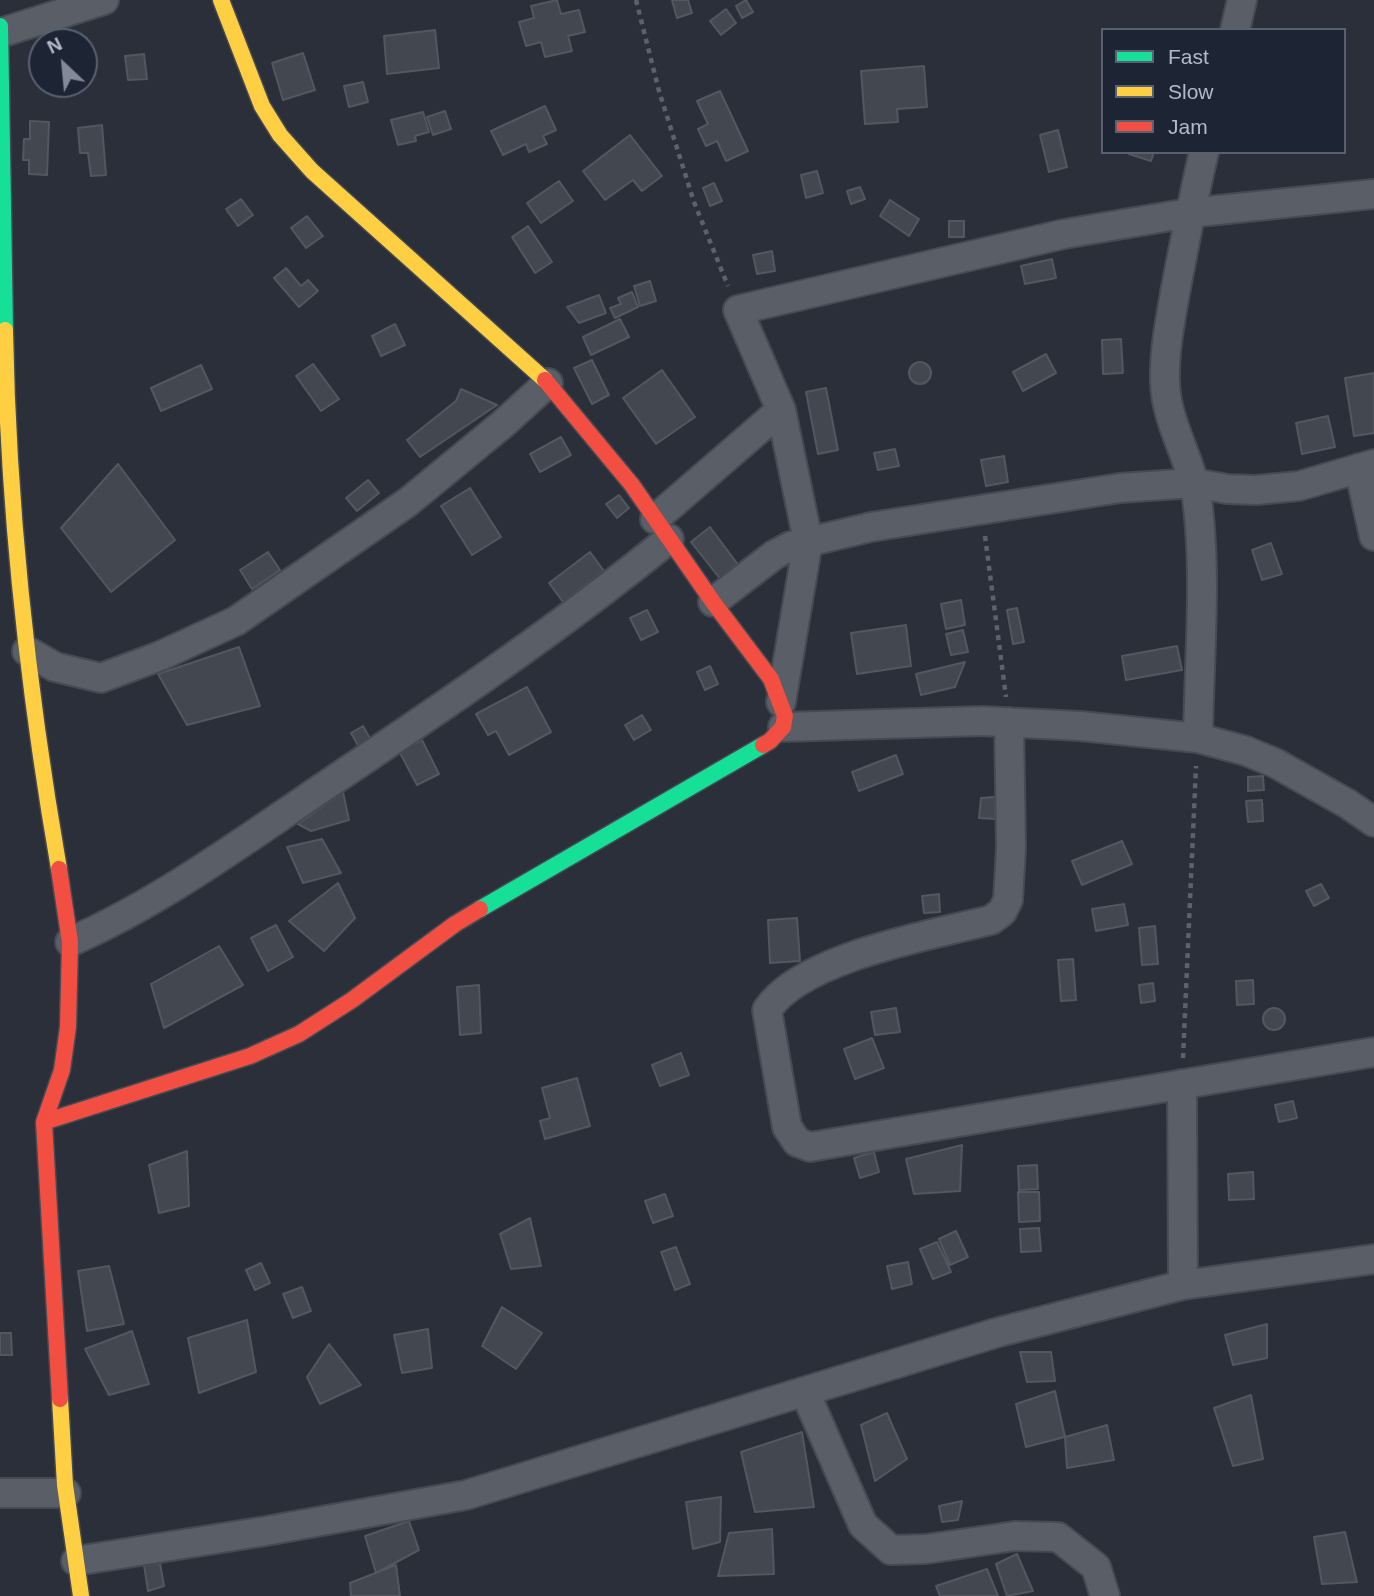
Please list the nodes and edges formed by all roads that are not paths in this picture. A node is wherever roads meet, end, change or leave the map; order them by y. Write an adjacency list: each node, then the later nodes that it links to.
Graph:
1 (104, 0): 6 (street)
2 (221, 0): 11 (street)
3 (1242, 0): 5 (street)
4 (0, 26): 6 (street)
5 (1235, 28)
6 (0, 33): 10 (street)
7 (1204, 154): 9 (street)
8 (1374, 194): 9 (street)
9 (1189, 213): 12 (street); 15 (street)
10 (3, 299): 13 (street)
11 (548, 383): 16 (street); 21 (street)
12 (781, 410): 16 (street); 18 (street)
13 (4, 430): 19 (street)
14 (1366, 466): 15 (street); 17 (street)
15 (1194, 483): 18 (street); 24 (street)
16 (662, 529): 20 (street); 26 (street)
17 (1374, 536)
18 (808, 541): 20 (street); 22 (street)
19 (9, 550): 21 (street)
20 (713, 602): 22 (street)
21 (27, 651): 26 (street)
22 (782, 714): 23 (street); 29 (street)
23 (1009, 722): 24 (street); 28 (street)
24 (1198, 737): 25 (street)
25 (1374, 822)
26 (70, 942): 29 (street)
27 (1374, 1052): 28 (street)
28 (1182, 1084): 31 (street)
29 (44, 1122): 34 (street)
30 (1374, 1259): 31 (street)
31 (1184, 1285): 32 (street)
32 (805, 1392): 35 (street); 37 (street)
33 (0, 1493): 34 (street)
34 (66, 1493): 35 (street)
35 (76, 1561): 36 (street)
36 (81, 1596)
37 (1105, 1596)

